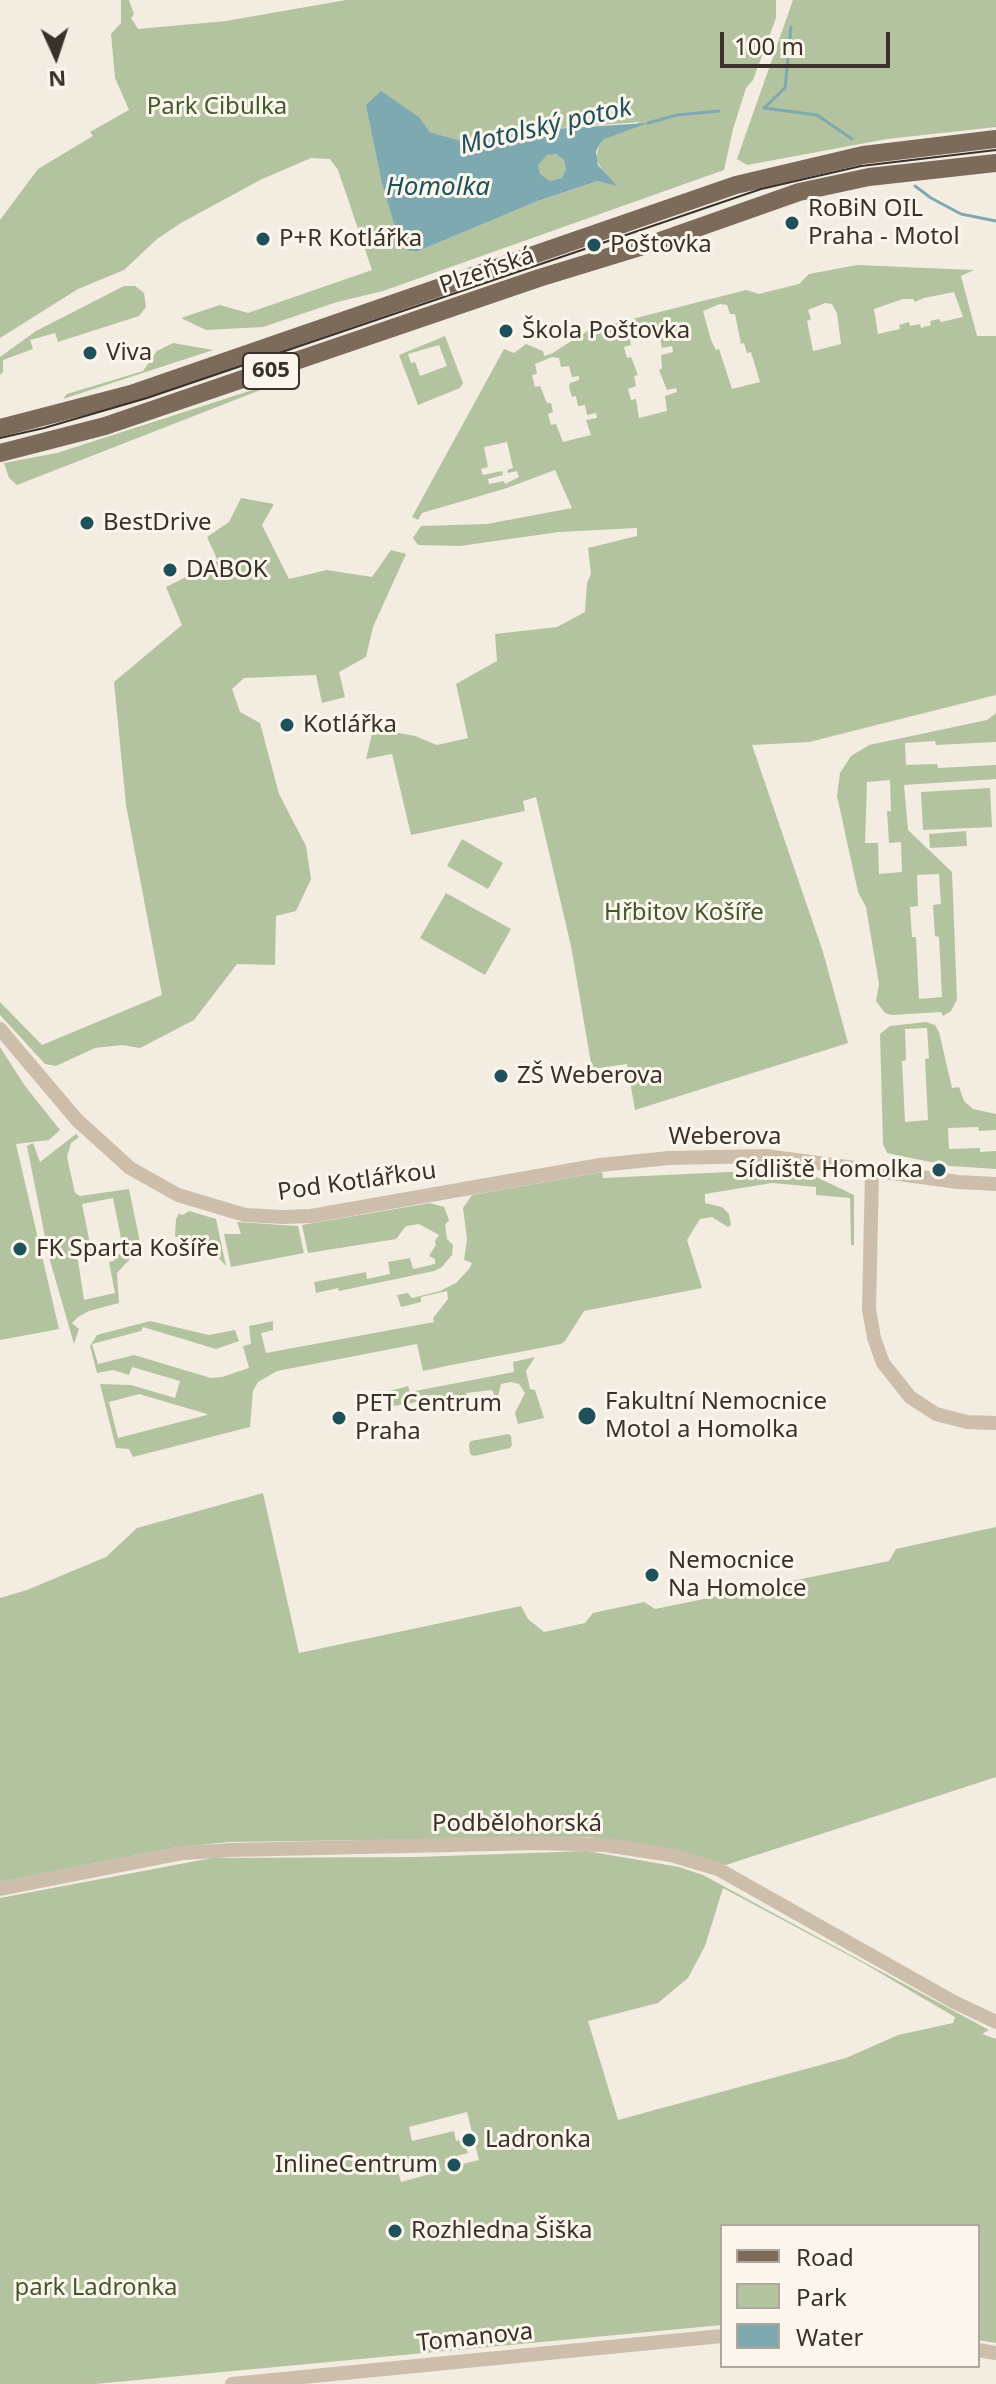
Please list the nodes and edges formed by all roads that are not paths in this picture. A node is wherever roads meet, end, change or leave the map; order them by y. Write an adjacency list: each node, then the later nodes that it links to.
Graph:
1 (996, 139): 3 (main road, Plzeňská / 605)
2 (996, 163): 4 (main road, Plzeňská / 605)
3 (0, 428)
4 (0, 453)
5 (0, 1029): 8 (street, Pod Kotlářkou)
6 (872, 1170): 7 (street, Weberova); 8 (street, Weberova); 9 (street)
7 (996, 1184)
8 (455, 1191)
9 (996, 1423)
10 (0, 1889): 11 (street, Podbělohorská)
11 (996, 2022)
12 (720, 2336): 13 (street, Tomanova)
13 (232, 2384)

